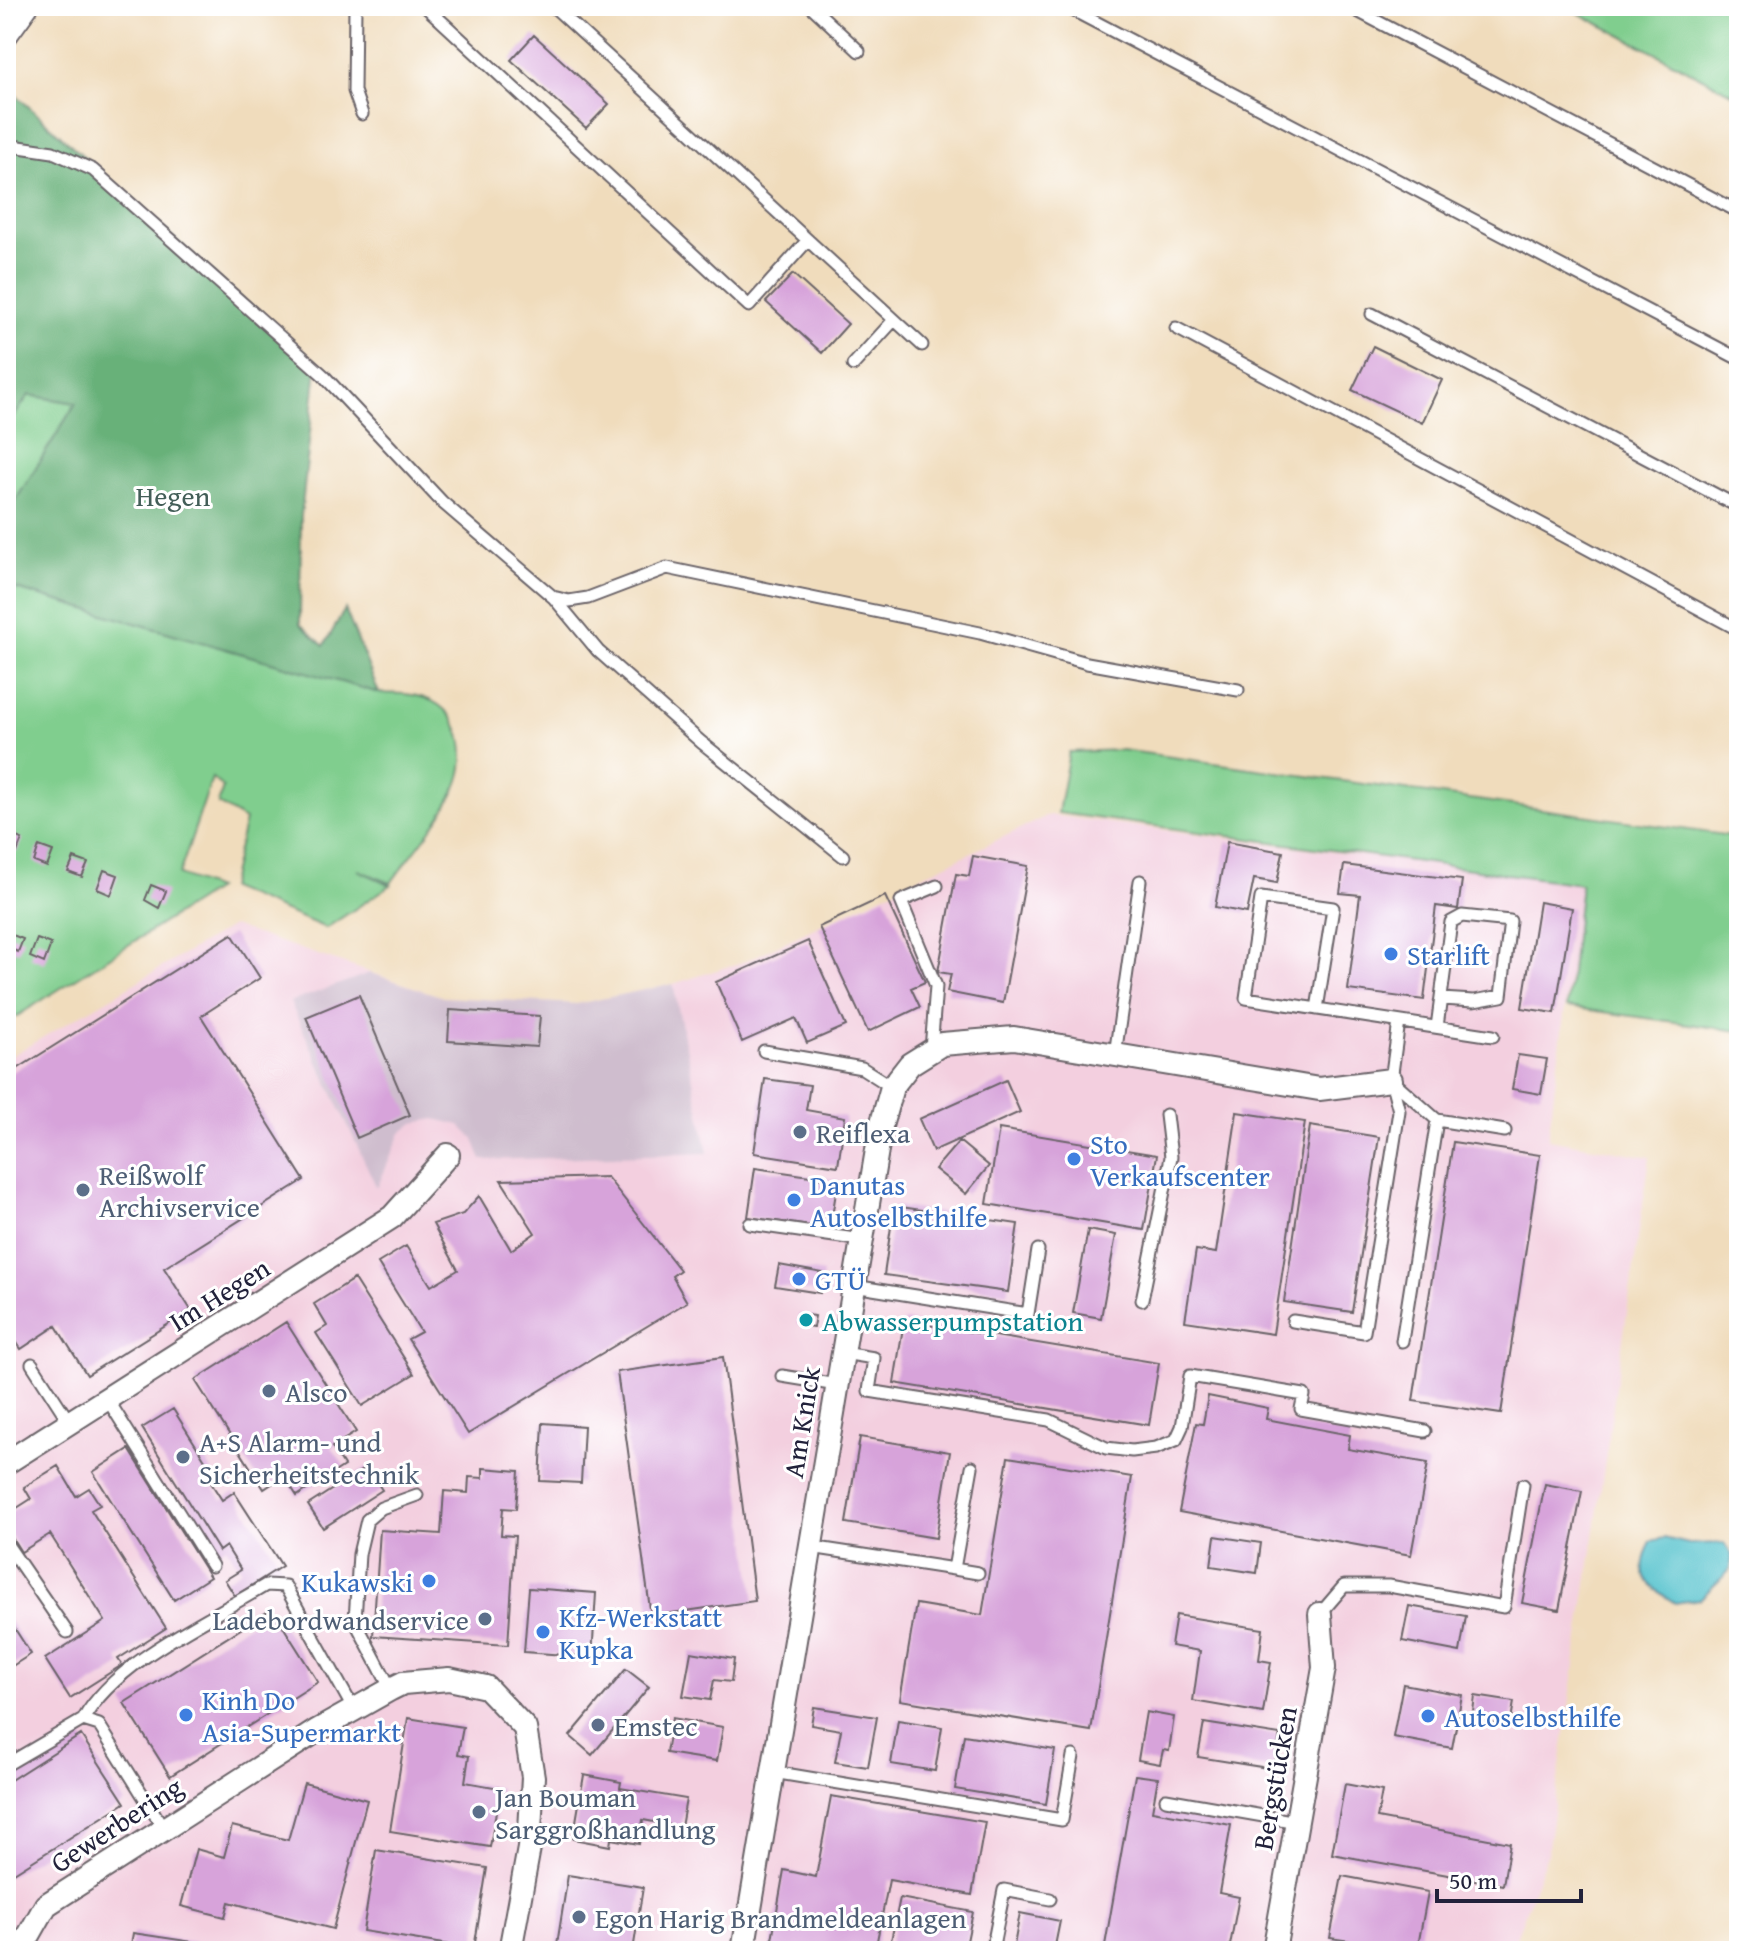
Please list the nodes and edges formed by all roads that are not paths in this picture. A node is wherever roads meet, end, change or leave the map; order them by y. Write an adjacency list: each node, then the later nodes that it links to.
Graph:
1 (27, 6): 8 (street)
2 (355, 6): 10 (lane)
3 (425, 6): 13 (lane)
4 (553, 6): 13 (lane)
5 (811, 6): 9 (lane)
6 (1065, 6): 18 (lane)
7 (1348, 6): 12 (lane)
8 (6, 35)
9 (859, 51)
10 (362, 114)
11 (6, 145): 21 (lane)
12 (1739, 212)
13 (808, 240): 15 (lane)
14 (1372, 314): 20 (lane)
15 (894, 320): 17 (lane); 19 (lane)
16 (1176, 328): 22 (lane)
17 (922, 345)
18 (1739, 359)
19 (853, 365)
20 (1739, 507)
21 (553, 597): 23 (lane); 24 (lane)
22 (1739, 630)
23 (1238, 690)
24 (843, 856)
25 (1140, 881): 34 (lane)
26 (937, 886): 33 (lane)
27 (1441, 999): 27 (lane); 30 (lane)
28 (1317, 1009): 28 (lane); 29 (lane)
29 (1399, 1022): 30 (lane); 35 (lane)
30 (1437, 1027): 31 (lane)
31 (1493, 1036)
32 (764, 1051): 36 (lane)
33 (931, 1051): 34 (street, Am Knick); 36 (street, Am Knick)
34 (1115, 1055): 35 (street, Am Knick)
35 (1391, 1080): 38 (lane); 46 (lane)
36 (892, 1087): 42 (street, Am Knick)
37 (1166, 1115): 45 (lane)
38 (1437, 1120): 39 (lane); 47 (lane)
39 (1505, 1131)
40 (448, 1155): 52 (street, Im Hegen)
41 (750, 1224): 42 (lane)
42 (862, 1240): 44 (street, Am Knick)
43 (1038, 1250): 44 (lane)
44 (854, 1286): 48 (street, Am Knick)
45 (1142, 1300)
46 (1293, 1321)
47 (1402, 1341)
48 (843, 1353): 51 (street, Am Knick); 54 (lane)
49 (32, 1364): 53 (lane)
50 (782, 1376): 51 (lane)
51 (837, 1385): 60 (street, Am Knick)
52 (108, 1400): 53 (street, Im Hegen); 61 (lane)
53 (70, 1424): 55 (street, Im Hegen)
54 (1425, 1431)
55 (6, 1463)
56 (972, 1467): 62 (lane)
57 (1523, 1485): 64 (lane)
58 (417, 1495): 66 (lane)
59 (6, 1543): 65 (lane)
60 (811, 1547): 62 (lane); 71 (street, Am Knick)
61 (212, 1566)
62 (954, 1569): 63 (lane)
63 (978, 1573)
64 (1320, 1614): 73 (street, Bergstücken)
65 (67, 1632)
66 (391, 1689): 67 (street, Gewerbering); 77 (street, Gewerbering)
67 (354, 1710): 68 (lane); 74 (street, Gewerbering)
68 (83, 1720): 70 (lane); 74 (lane)
69 (1073, 1756): 71 (lane)
70 (6, 1765)
71 (773, 1772): 78 (street, Am Knick)
72 (1166, 1799): 73 (lane)
73 (1297, 1822): 80 (street, Bergstücken)
74 (164, 1829): 76 (street, Gewerbering)
75 (1050, 1899): 79 (lane)
76 (26, 1950)
77 (510, 1951)
78 (743, 1951)
79 (992, 1951)
80 (1274, 1951)

